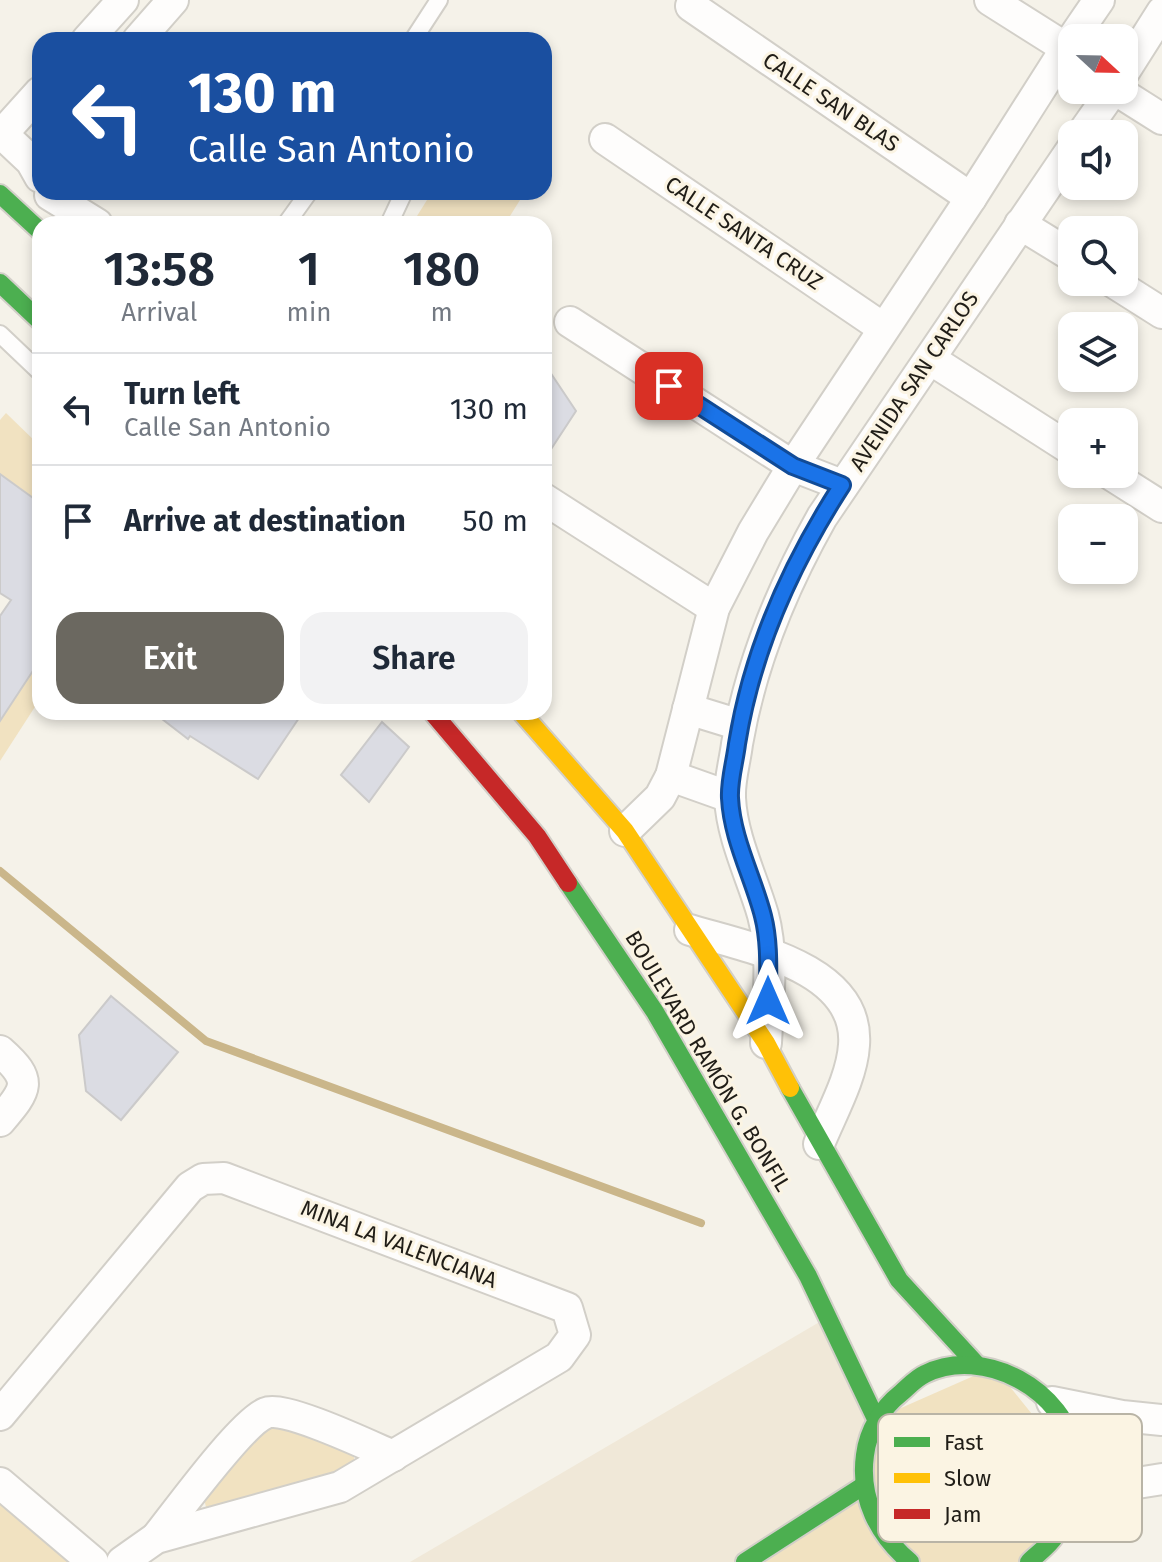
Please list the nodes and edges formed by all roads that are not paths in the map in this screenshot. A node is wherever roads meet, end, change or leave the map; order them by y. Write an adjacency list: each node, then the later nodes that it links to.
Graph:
1 (123, 0): 9 (street)
2 (173, 0): 10 (street)
3 (439, 0): 11 (lane)
4 (990, 0): 12 (street)
5 (1099, 0): 8 (street)
6 (691, 6): 23 (street, CALLE SAN BLAS)
7 (1153, 10): 13 (street)
8 (1082, 24)
9 (94, 32)
10 (145, 32)
11 (418, 32)
12 (1058, 36)
13 (1138, 42)
14 (1058, 61): 23 (street)
15 (32, 100): 18 (street)
16 (1137, 104): 17 (street)
17 (1162, 119)
18 (2, 132): 20 (street)
19 (605, 139): 35 (street, CALLE SANTA CRUZ)
20 (32, 164)
21 (1058, 169): 27 (street, AVENIDA SAN CARLOS)
22 (0, 194): 26 (main road)
23 (971, 198): 35 (street)
24 (70, 200): 25 (street)
25 (88, 216)
26 (32, 224)
27 (1020, 224): 28 (street); 37 (street, AVENIDA SAN CARLOS)
28 (1058, 247)
29 (0, 283): 31 (main road)
30 (1135, 296): 32 (street)
31 (32, 313)
32 (1162, 313)
33 (0, 317): 36 (lane)
34 (570, 322): 40 (street)
35 (883, 328): 40 (street)
36 (5, 339): 38 (lane)
37 (930, 359): 39 (street); 41 (street, AVENIDA SAN CARLOS)
38 (32, 364)
39 (1058, 441)
40 (793, 466): 41 (street); 45 (street)
41 (842, 485): 49 (street, AVENIDA SAN CARLOS)
42 (1132, 488): 44 (street)
43 (552, 504): 45 (street)
44 (1162, 507)
45 (714, 608): 46 (street)
46 (688, 709): 49 (street); 50 (street)
47 (439, 720): 67 (main road, BOULEVARD RAMÓN G. BONFIL)
48 (528, 720): 52 (main road)
49 (740, 725): 51 (street, AVENIDA SAN CARLOS)
50 (671, 776): 51 (street); 52 (street)
51 (730, 797): 54 (street, AVENIDA SAN CARLOS)
52 (625, 831): 53 (main road)
53 (690, 930): 54 (street); 55 (main road)
54 (768, 953): 55 (street, AVENIDA SAN CARLOS); 58 (street)
55 (766, 1043): 58 (main road)
56 (0, 1051): 57 (street)
57 (0, 1121)
58 (819, 1144): 59 (main road)
59 (977, 1365): 60 (main road); 61 (main road)
60 (1052, 1402): 62 (main road); 63 (street)
61 (880, 1414)
62 (1059, 1414)
63 (1112, 1414)
64 (0, 1415): 69 (street, MINA LA VALENCIANA)
65 (878, 1417): 67 (main road)
66 (1142, 1418): 68 (street)
67 (876, 1419): 73 (main road)
68 (1162, 1420)
69 (393, 1456): 75 (street); 75 (street)
70 (1162, 1479): 71 (street)
71 (1142, 1482)
72 (0, 1483): 79 (street)
73 (863, 1486): 74 (main road); 81 (main road)
74 (878, 1527)
75 (156, 1538): 80 (street)
76 (889, 1542): 82 (main road)
77 (1050, 1542): 83 (main road)
78 (1056, 1542): 84 (main road)
79 (93, 1562)
80 (122, 1562)
81 (745, 1562)
82 (909, 1562)
83 (1029, 1562)
84 (1066, 1562)

